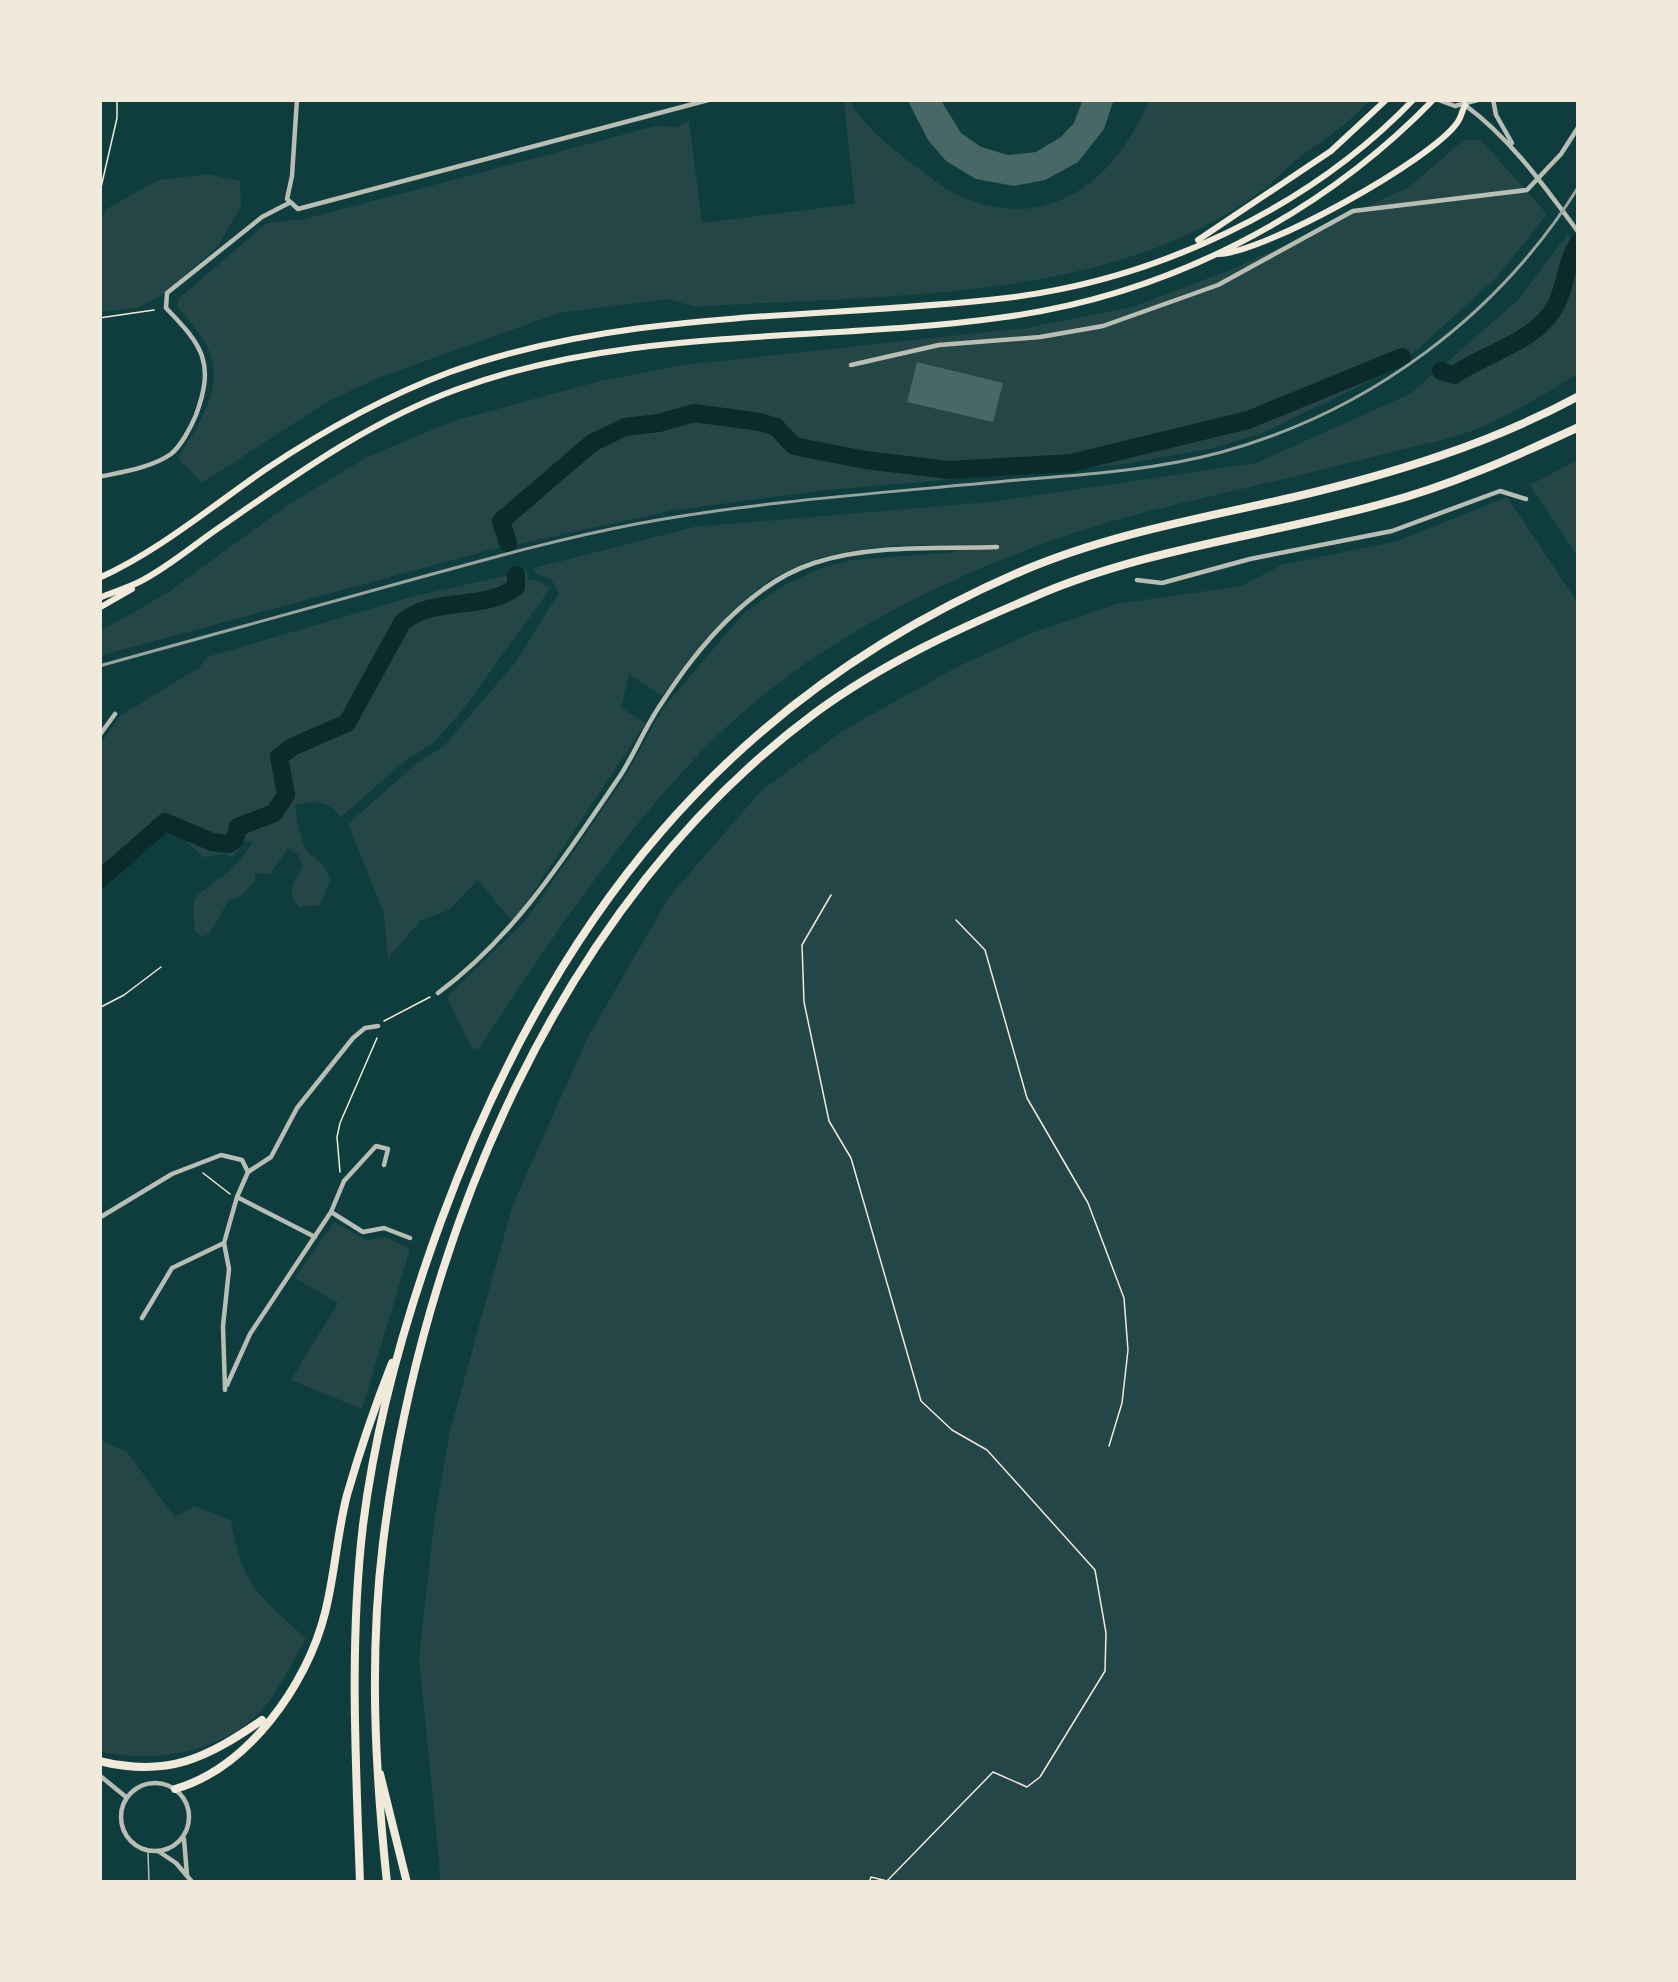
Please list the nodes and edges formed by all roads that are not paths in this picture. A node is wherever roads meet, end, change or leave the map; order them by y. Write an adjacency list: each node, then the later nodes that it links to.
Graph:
1 (297, 99): 12 (street)
2 (712, 99): 12 (street)
3 (1387, 99): 14 (highway)
4 (1435, 99): 8 (street); 15 (highway)
5 (1481, 99): 8 (street)
6 (1493, 99): 10 (street)
7 (1412, 102): 14 (highway)
8 (1465, 106): 10 (street); 15 (highway)
9 (1579, 126): 11 (street)
10 (1518, 153): 11 (street)
11 (1539, 179): 13 (street); 16 (street)
12 (289, 202): 19 (street)
13 (1579, 233)
14 (1177, 254): 22 (highway)
15 (1216, 254): 24 (highway)
16 (851, 365)
17 (1579, 396): 40 (highway)
18 (1579, 427): 42 (highway)
19 (99, 477)
20 (1526, 499): 23 (street)
21 (997, 547): 29 (street)
22 (99, 578)
23 (1137, 580)
24 (140, 582): 25 (highway); 26 (highway)
25 (99, 598)
26 (99, 608)
27 (115, 714): 28 (street)
28 (99, 736)
29 (438, 993)
30 (378, 1026): 32 (street)
31 (384, 1165): 34 (street)
32 (248, 1172): 33 (street); 35 (street)
33 (237, 1197): 36 (street); 38 (street)
34 (331, 1212): 36 (street); 37 (street)
35 (99, 1218)
36 (315, 1237): 38 (street)
37 (410, 1238)
38 (224, 1243): 39 (street)
39 (142, 1318)
40 (403, 1333): 41 (highway); 53 (highway)
41 (274, 1712): 43 (highway); 45 (highway)
42 (374, 1750): 54 (highway); 55 (highway)
43 (99, 1761)
44 (99, 1775): 46 (street)
45 (175, 1789): 46 (street); 47 (street)
46 (126, 1797): 48 (street)
47 (184, 1835): 49 (street); 50 (street)
48 (148, 1851): 49 (street); 51 (lane)
49 (158, 1851): 50 (street)
50 (187, 1875): 52 (street)
51 (149, 1883)
52 (193, 1883)
53 (360, 1883)
54 (387, 1883)
55 (407, 1883)

